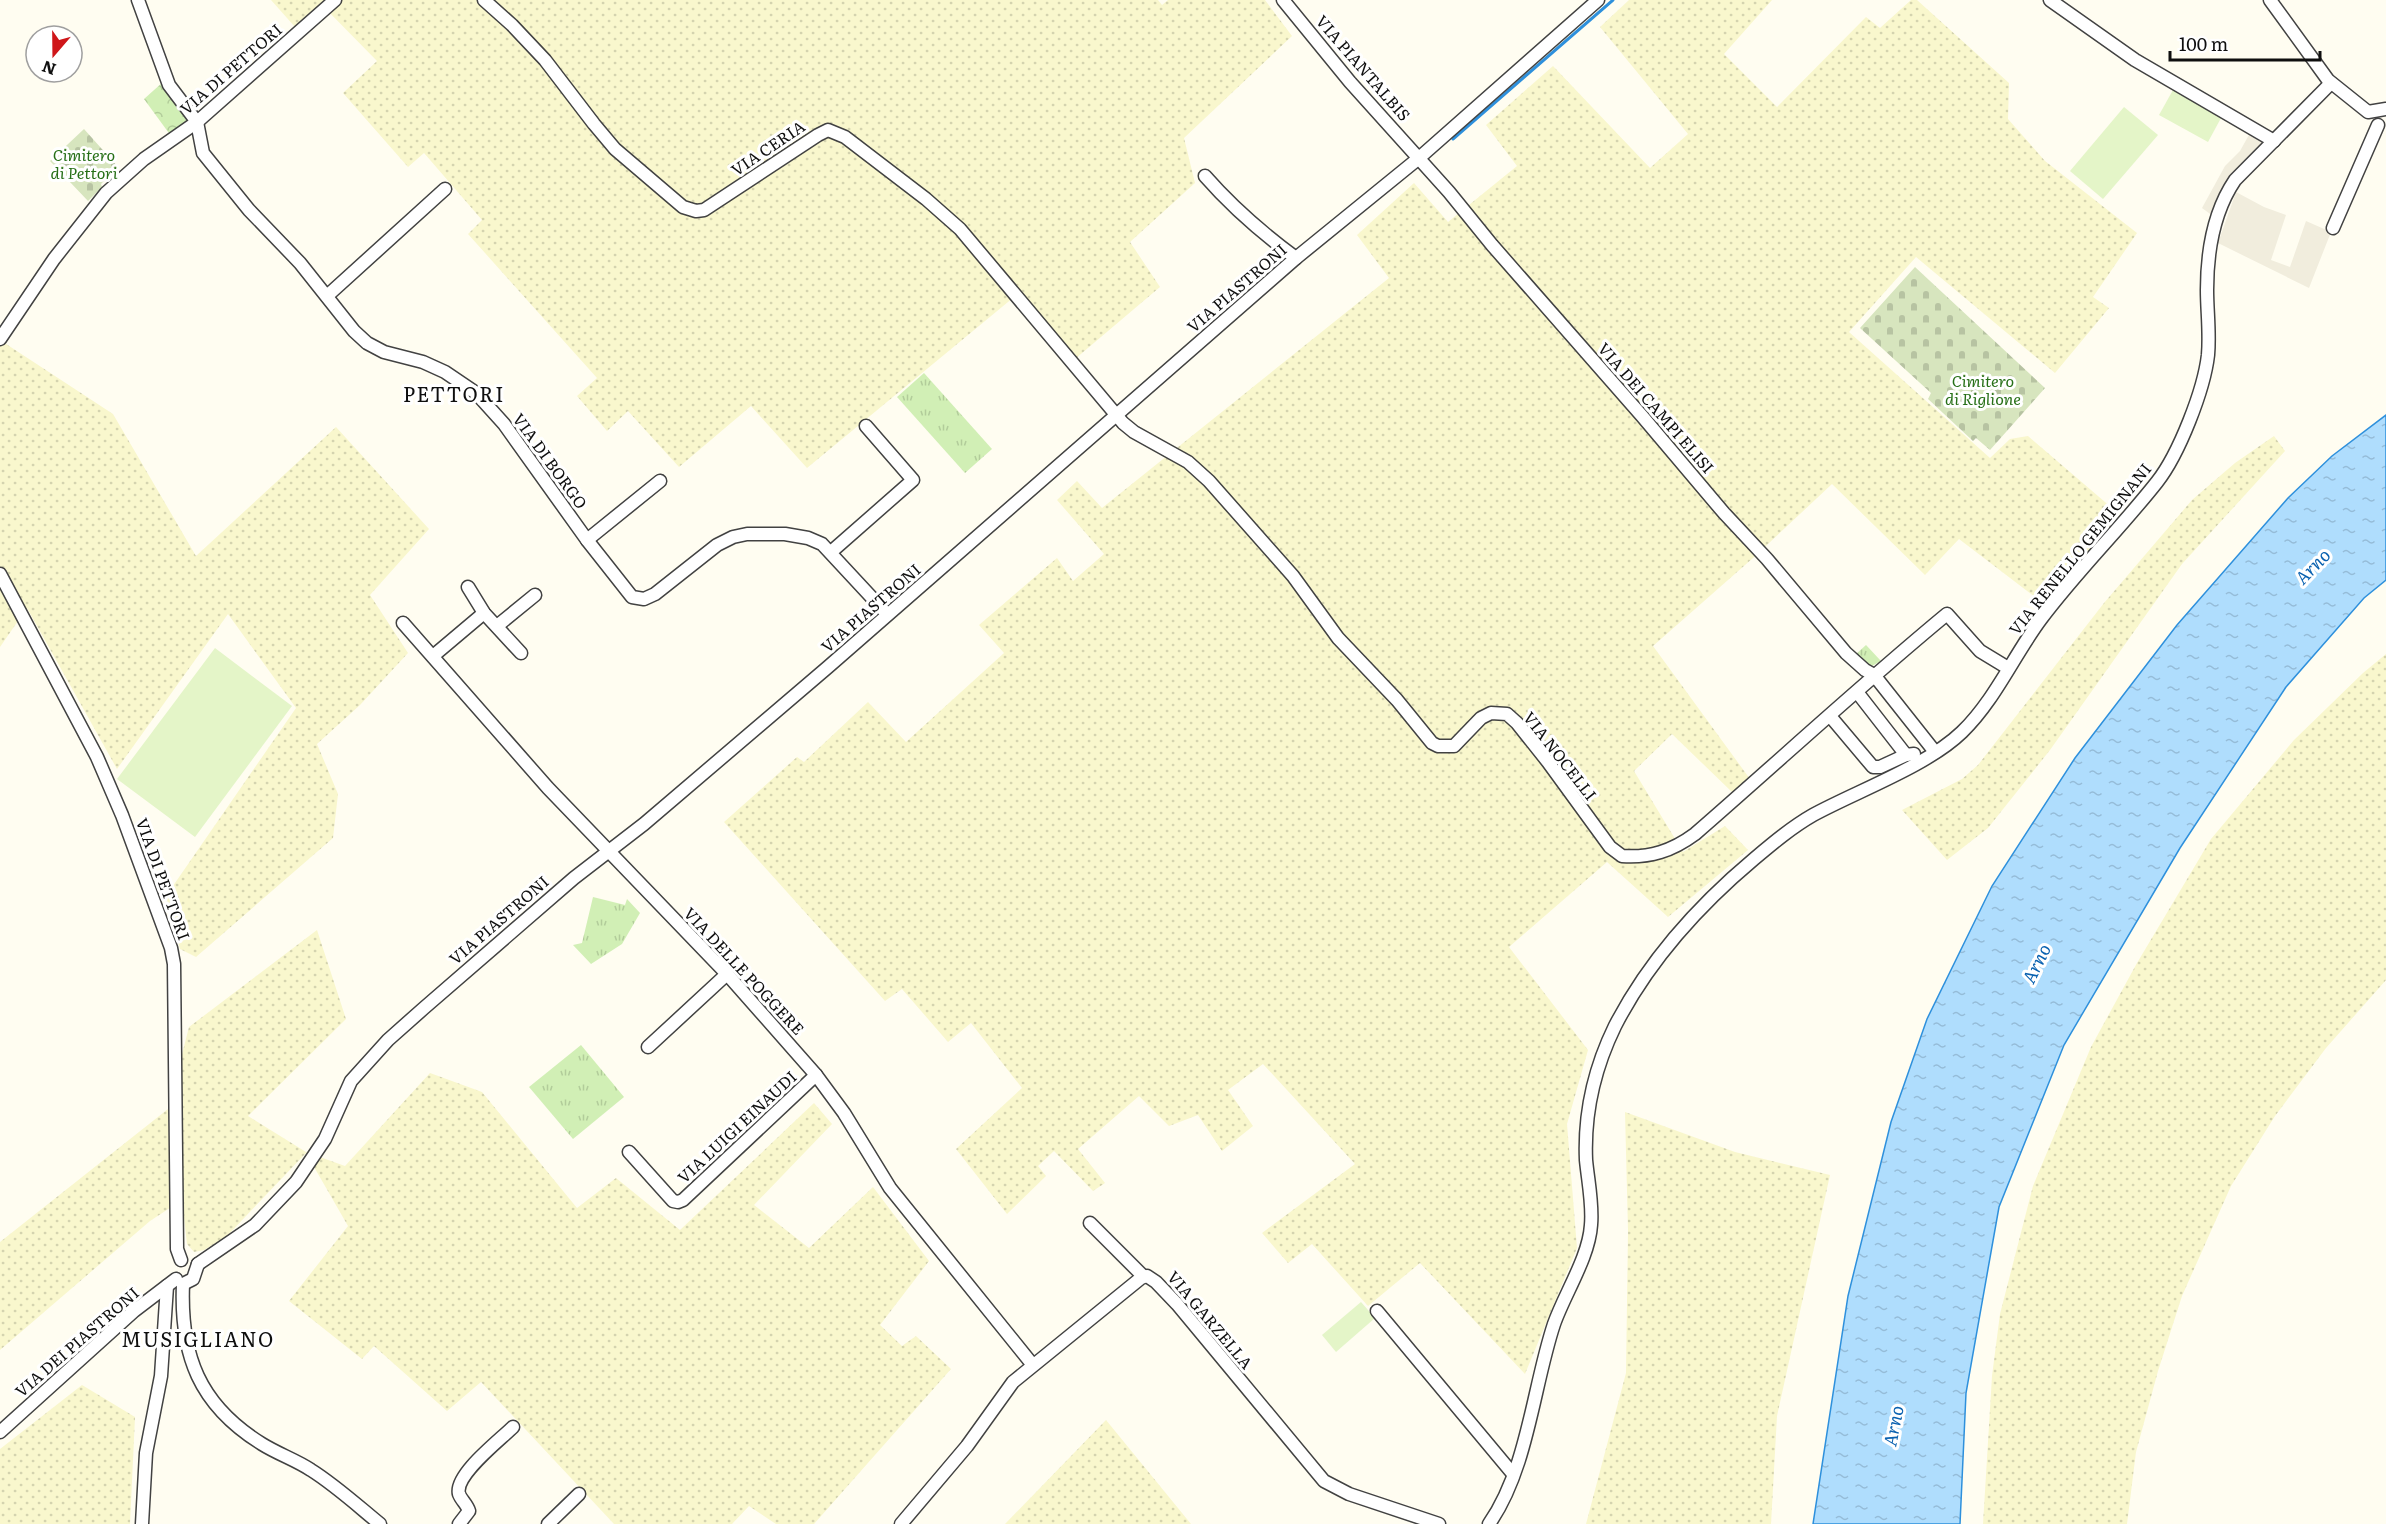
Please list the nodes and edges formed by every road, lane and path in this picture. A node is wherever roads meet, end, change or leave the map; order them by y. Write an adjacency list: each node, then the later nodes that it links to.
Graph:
1 (138, 0): 11 (street)
2 (335, 0): 11 (street, VIA DI PETTORI)
3 (484, 0): 23 (street, VIA CERIA)
4 (1283, 0): 16 (street, VIA PIANTALBIS)
5 (1598, 0): 16 (street, VIA PIASTRONI)
6 (2050, 0): 15 (street)
7 (2270, 0): 8 (street)
8 (2331, 83): 10 (street); 15 (street, VIA RENELLO GEMIGNANI)
9 (2386, 109): 10 (street)
10 (2368, 112): 12 (street)
11 (197, 122): 13 (street, VIA DI PETTORI); 14 (street, VIA DI BORGO)
12 (2382, 128): 19 (street)
13 (175, 138): 14 (street, VIA DI PETTORI); 22 (street, VIA DI PETTORI)
14 (200, 141): 21 (street, VIA DI BORGO)
15 (2274, 141): 37 (street, VIA RENELLO GEMIGNANI)
16 (1419, 158): 20 (street, VIA PIASTRONI); 38 (street, VIA DEI CAMPI ELISI)
17 (1205, 176): 20 (street)
18 (446, 189): 21 (street)
19 (2333, 228)
20 (1296, 258): 23 (street, VIA PIASTRONI)
21 (327, 296): 26 (street, VIA DI BORGO)
22 (0, 339)
23 (1116, 415): 32 (street, VIA PIASTRONI); 40 (street, VIA NOCELLI)
24 (866, 426): 27 (street)
25 (660, 482): 26 (street)
26 (587, 540): 27 (street, VIA DI BORGO)
27 (831, 552): 32 (street, VIA DI BORGO)
28 (0, 574): 49 (street, VIA DI PETTORI)
29 (468, 586): 31 (street)
30 (534, 595): 34 (street)
31 (484, 613): 34 (street); 36 (street)
32 (887, 614): 43 (street, VIA PIASTRONI)
33 (403, 623): 36 (street, VIA DELLE POGGERE)
34 (497, 626): 35 (street)
35 (522, 653)
36 (433, 656): 43 (street, VIA DELLE POGGERE)
37 (2008, 668): 38 (street, VIA NOCELLI); 42 (street, VIA RENELLO GEMIGNANI)
38 (1874, 675): 39 (street, VIA NOCELLI); 42 (street)
39 (1857, 692): 40 (street, VIA NOCELLI); 41 (street)
40 (1830, 716): 41 (street)
41 (1906, 755): 42 (street)
42 (1931, 755): 57 (street, VIA RENELLO GEMIGNANI)
43 (609, 852): 44 (street, VIA DELLE POGGERE); 50 (street, VIA PIASTRONI)
44 (727, 974): 45 (street); 46 (street, VIA DELLE POGGERE)
45 (648, 1047)
46 (816, 1075): 47 (street, VIA LUIGI EINAUDI); 54 (street, VIA DELLE POGGERE)
47 (629, 1152)
48 (1090, 1223): 51 (street)
49 (181, 1260): 50 (street); 52 (street)
50 (198, 1264): 52 (street, VIA PIASTRONI)
51 (1143, 1276): 54 (street, VIA GARZELLA); 64 (street, VIA GARZELLA)
52 (176, 1283): 56 (street, VIA DEI PIASTRONI); 59 (street); 60 (street)
53 (1377, 1311): 57 (street)
54 (1032, 1364): 63 (street, VIA GARZELLA)
55 (513, 1427): 61 (street)
56 (0, 1432)
57 (1513, 1474): 65 (street, VIA RENELLO GEMIGNANI)
58 (579, 1494): 62 (street)
59 (142, 1524)
60 (380, 1524)
61 (459, 1524)
62 (548, 1524)
63 (901, 1524)
64 (1439, 1524)
65 (1489, 1524)

